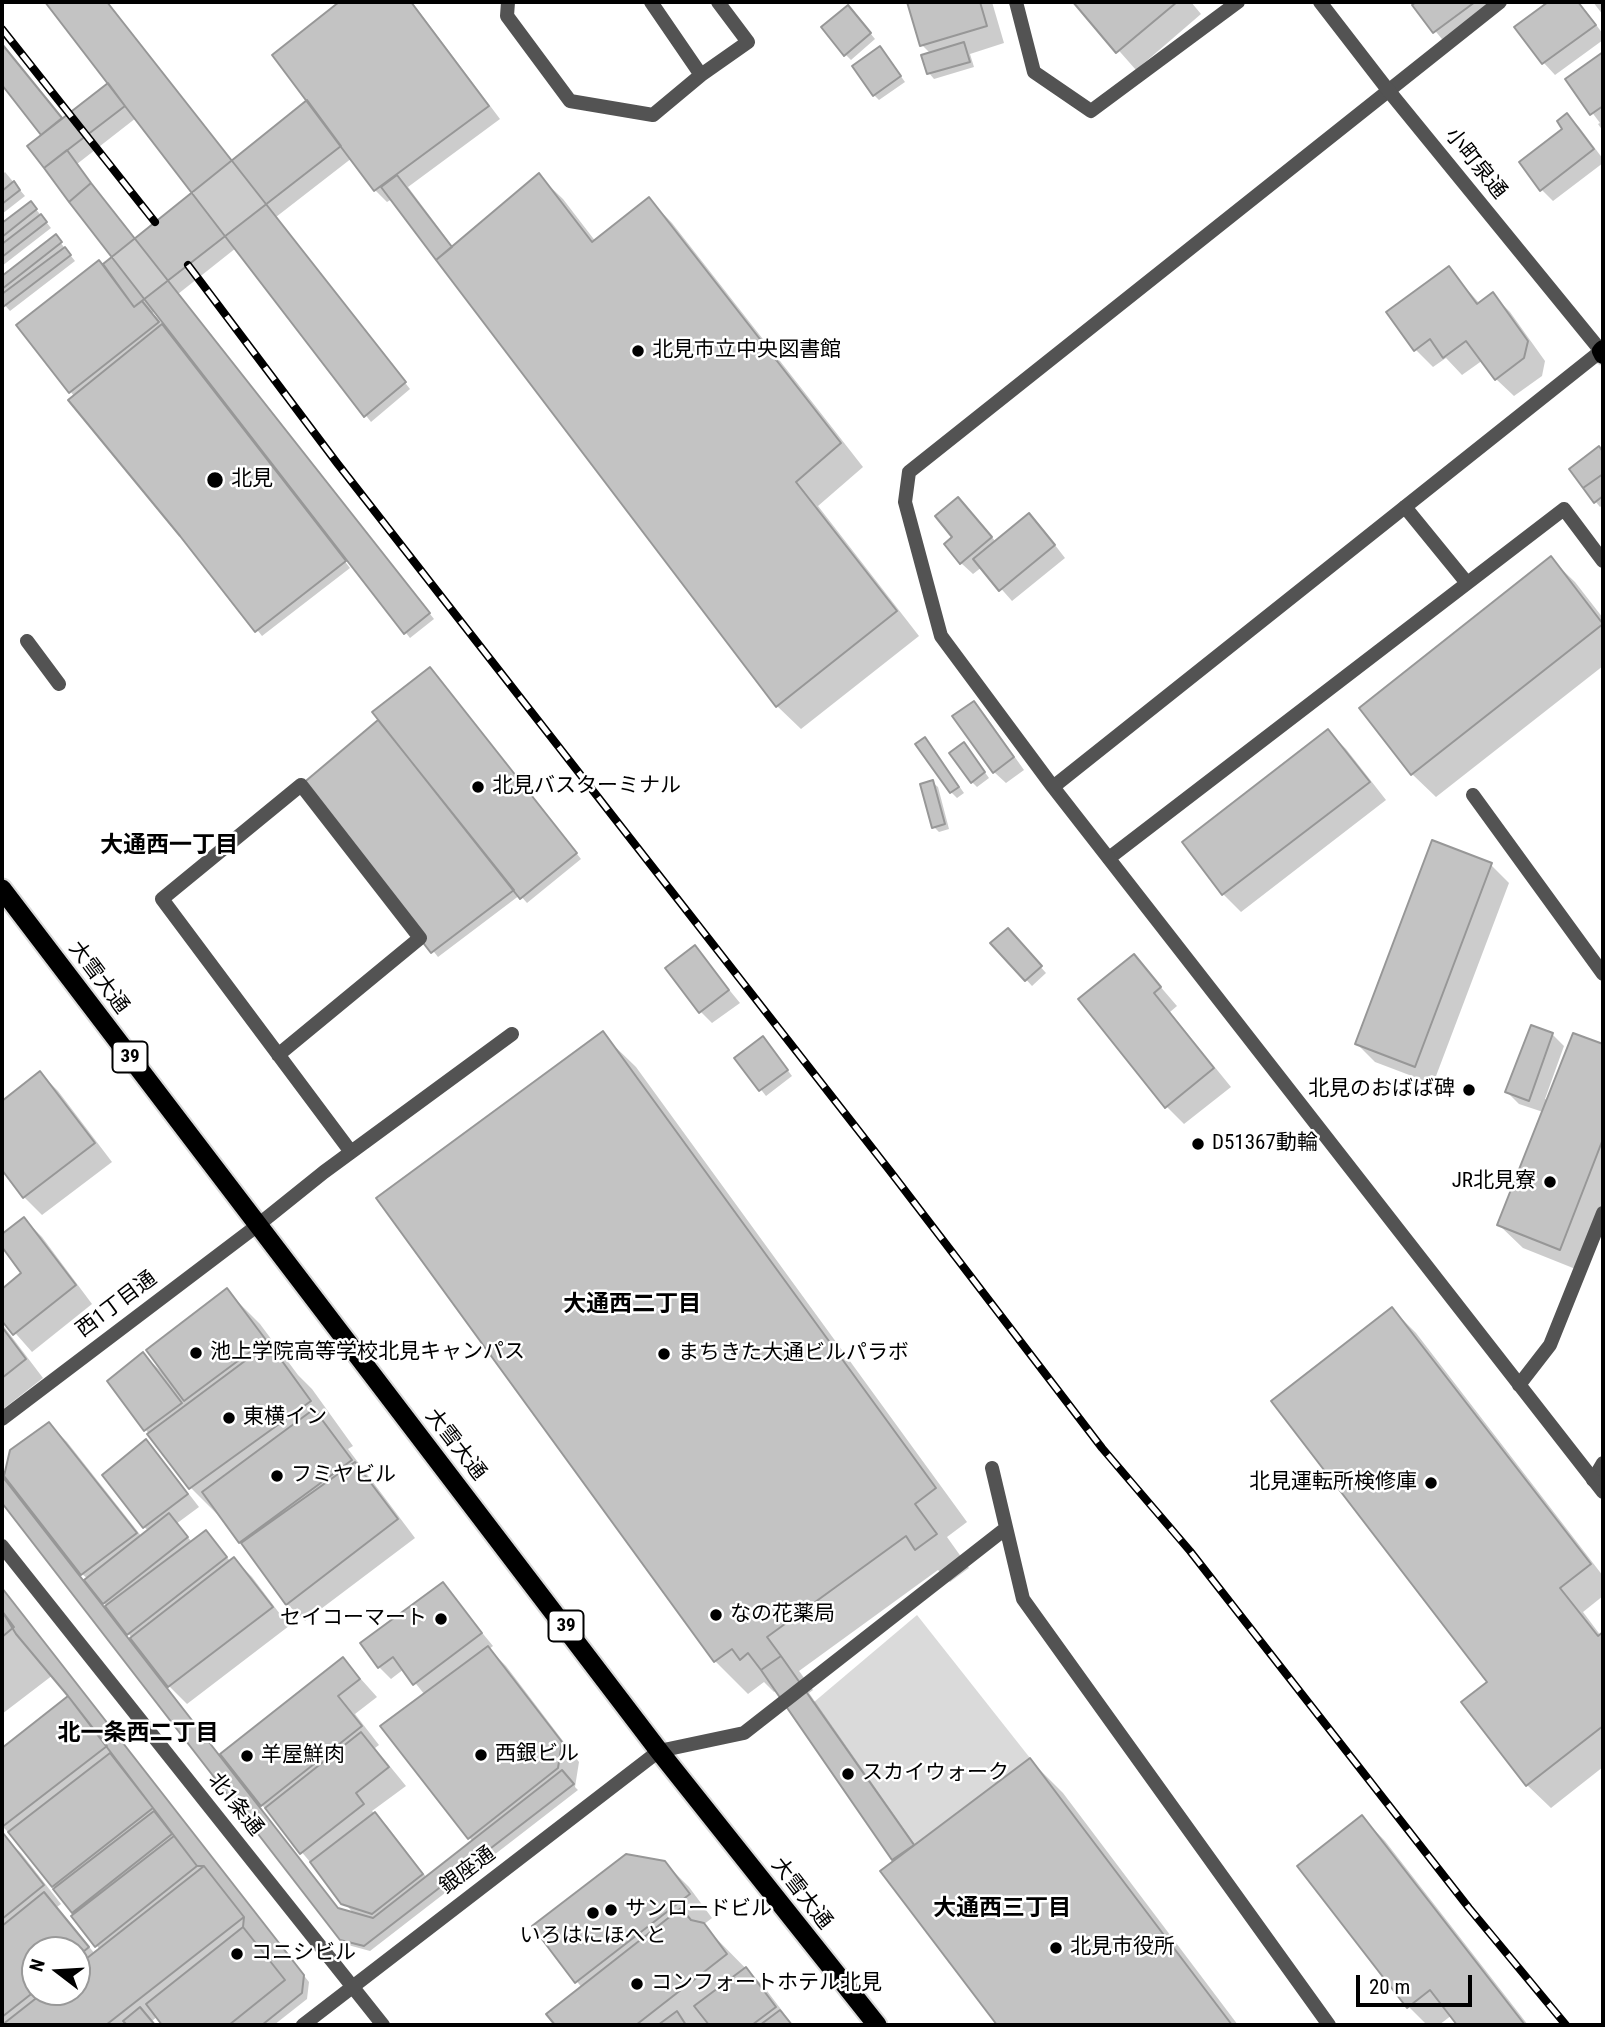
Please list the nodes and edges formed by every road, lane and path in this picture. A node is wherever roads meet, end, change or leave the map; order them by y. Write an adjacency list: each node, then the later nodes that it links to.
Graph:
1 (508, 2): 8 (street)
2 (651, 2): 8 (street)
3 (718, 2): 8 (street)
4 (1016, 2): 5 (street)
5 (1238, 2)
6 (1320, 2): 9 (street, 小町泉通)
7 (1500, 2): 9 (street)
8 (701, 75)
9 (1388, 90): 10 (street, 小町泉通); 16 (street)
10 (1602, 352): 11 (street)
11 (1405, 507): 13 (street); 16 (street)
12 (1603, 561): 13 (street)
13 (1467, 583): 18 (street)
14 (27, 641): 15 (street)
15 (60, 684)
16 (1053, 787): 18 (street)
17 (1473, 795): 20 (street)
18 (1109, 858): 26 (street)
19 (2, 889): 25 (highway, 大雪大通 / 39)
20 (1603, 974)
21 (512, 1034): 23 (street, 西1丁目通)
22 (278, 1055): 22 (street); 23 (street)
23 (351, 1152): 25 (street, 西1丁目通)
24 (1603, 1213): 26 (street)
25 (258, 1225): 27 (street, 西1丁目通); 34 (highway, 大雪大通 / 39)
26 (1519, 1385): 30 (street)
27 (2, 1419)
28 (1603, 1463): 30 (street)
29 (992, 1468): 32 (street)
30 (1593, 1480): 31 (street)
31 (1603, 1492)
32 (1005, 1529): 34 (street); 39 (street)
33 (2, 1546): 35 (street, 北1条通)
34 (659, 1751): 35 (street, 銀座通); 38 (highway, 大雪大通 / 39)
35 (353, 1985): 36 (street, 銀座通); 37 (street, 北1条通)
36 (303, 2025)
37 (383, 2025)
38 (877, 2025)
39 (1329, 2025)

